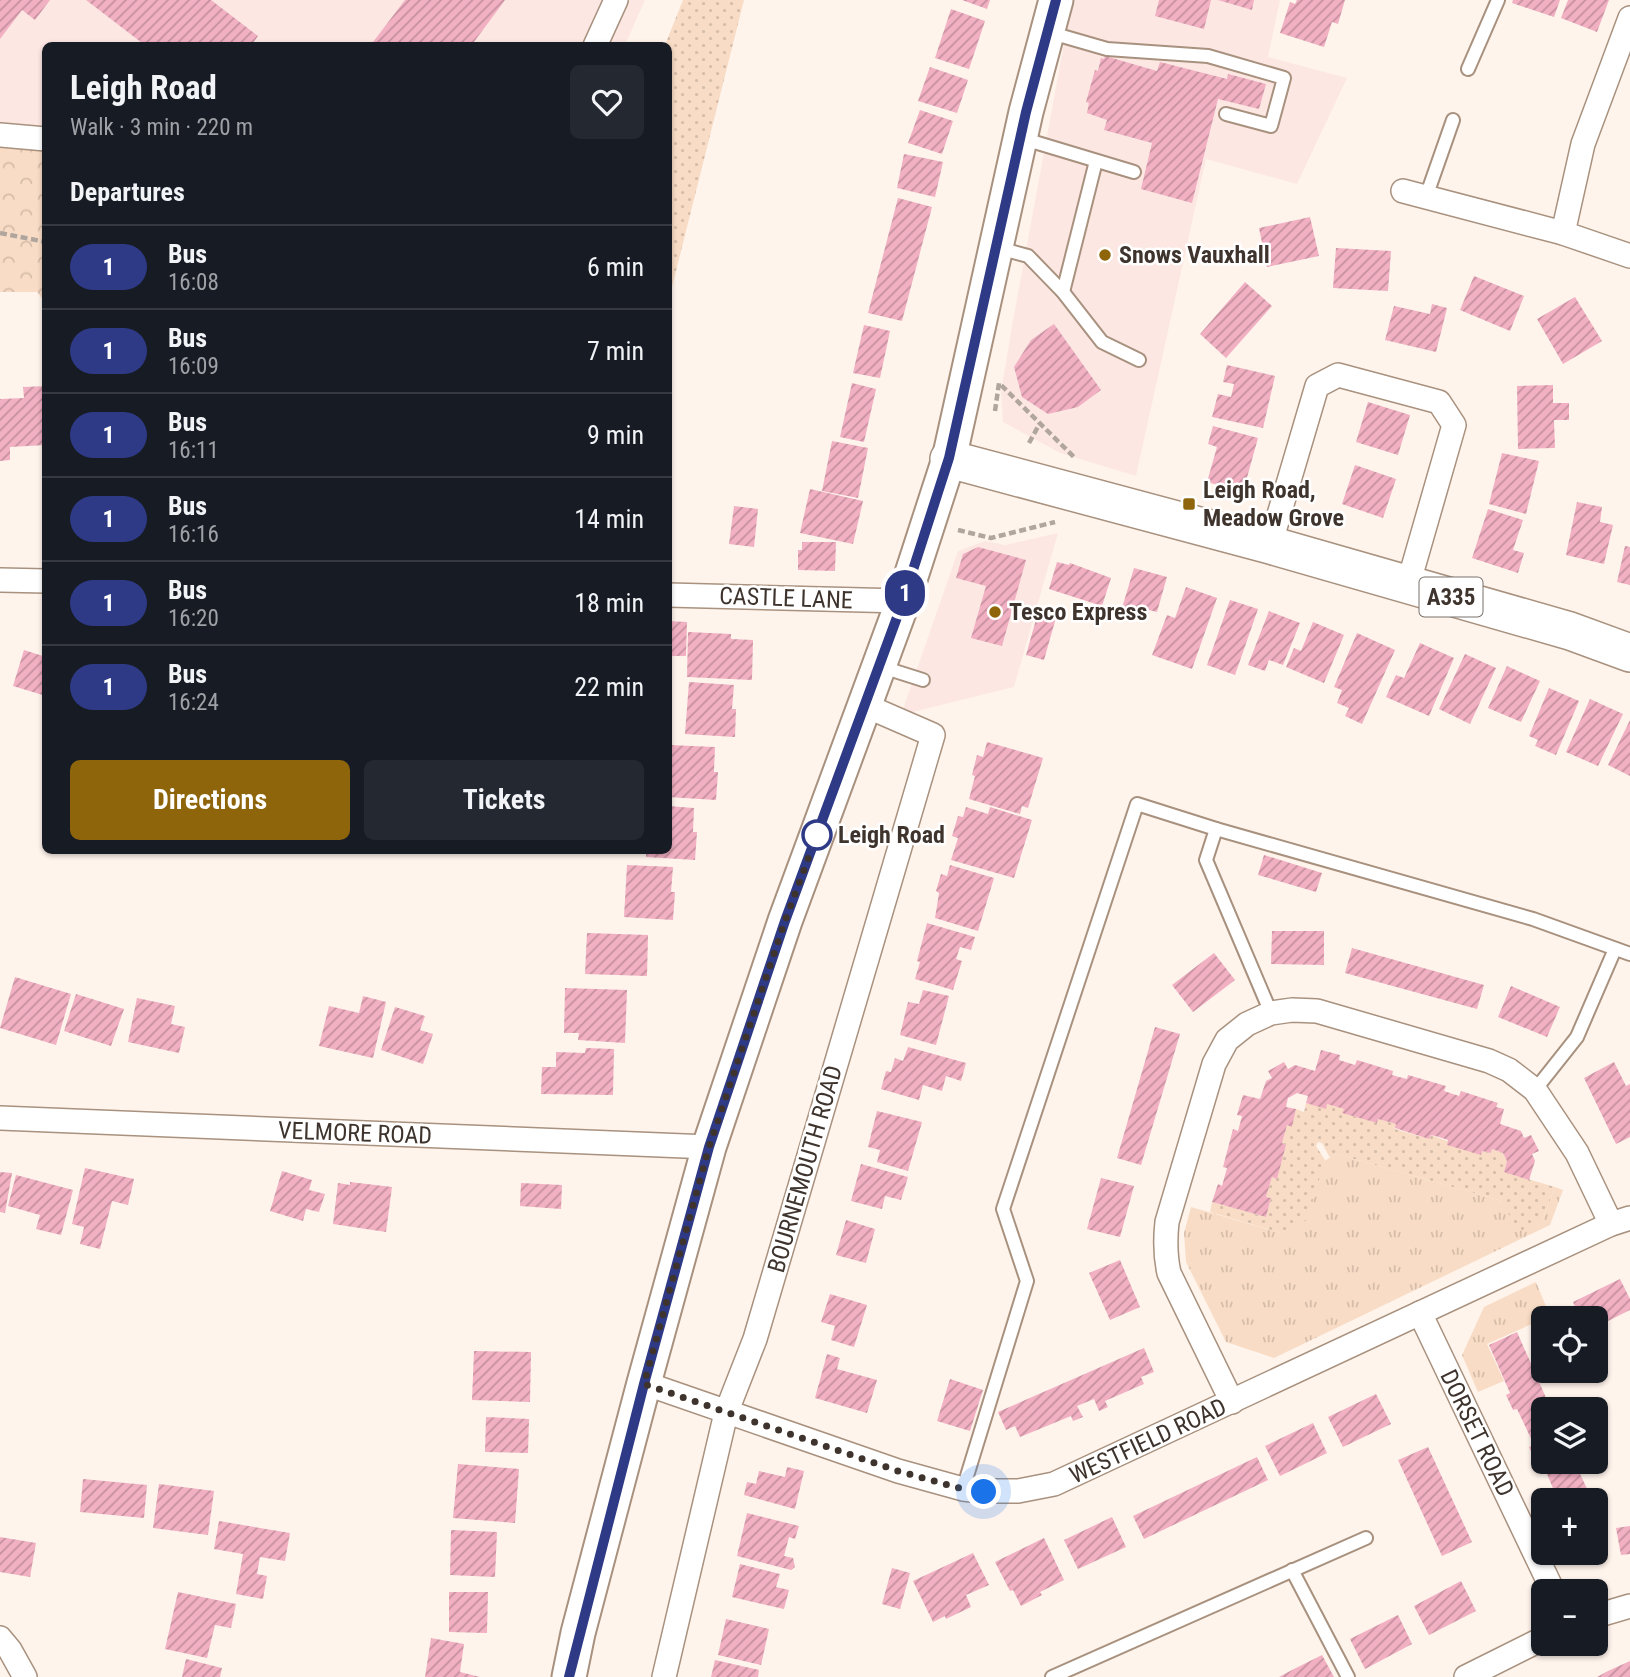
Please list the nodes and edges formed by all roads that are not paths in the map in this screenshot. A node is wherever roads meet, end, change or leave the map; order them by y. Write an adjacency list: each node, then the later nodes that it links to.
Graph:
1 (616, 0): 6 (street)
2 (1056, 0): 5 (street)
3 (1497, 0): 7 (lane)
4 (1630, 18): 17 (street)
5 (1048, 32): 8 (lane); 11 (street)
6 (597, 42)
7 (1468, 69)
8 (1226, 114)
9 (1453, 120): 16 (lane)
10 (0, 135): 12 (street)
11 (1020, 138): 13 (lane); 18 (street)
12 (42, 139)
13 (1096, 161): 14 (lane); 20 (lane)
14 (1134, 172)
15 (1403, 191): 16 (street)
16 (1426, 197): 17 (street)
17 (1563, 233): 19 (street)
18 (997, 247): 20 (lane); 22 (street)
19 (1630, 256)
20 (1063, 292): 21 (lane)
21 (1139, 360)
22 (949, 458): 23 (main road, A335); 28 (street)
23 (1270, 545): 26 (main road, A335); 26 (street)
24 (0, 580): 25 (street)
25 (42, 581)
26 (1408, 585): 29 (main road, A335)
27 (672, 595): 28 (street, CASTLE LANE)
28 (903, 601): 30 (street)
29 (1630, 653)
30 (879, 666): 31 (lane); 32 (street)
31 (923, 680)
32 (864, 705): 39 (street); 44 (street, BOURNEMOUTH ROAD)
33 (1216, 828): 34 (lane); 36 (lane); 45 (lane)
34 (1615, 949): 35 (lane); 37 (lane)
35 (1630, 954)
36 (1271, 1013): 37 (street); 43 (street)
37 (1535, 1090): 40 (street)
38 (0, 1118): 39 (street, VELMORE ROAD)
39 (709, 1147): 42 (street)
40 (1620, 1221): 41 (street, WESTFIELD ROAD)
41 (1420, 1313): 43 (street, WESTFIELD ROAD); 48 (street, DORSET ROAD)
42 (644, 1384): 44 (street, WESTFIELD ROAD); 55 (street)
43 (1232, 1402): 45 (street, WESTFIELD ROAD)
44 (726, 1413): 45 (street, WESTFIELD ROAD); 56 (street, BOURNEMOUTH ROAD)
45 (963, 1489)
46 (1366, 1538): 47 (lane)
47 (1292, 1570): 57 (lane); 58 (lane)
48 (1547, 1579)
49 (1630, 1606): 50 (street)
50 (1608, 1612)
51 (0, 1638): 54 (street)
52 (1531, 1646): 53 (street)
53 (1491, 1671): 59 (street)
54 (25, 1677)
55 (569, 1677)
56 (664, 1677)
57 (1052, 1677)
58 (1348, 1677)
59 (1466, 1677)

